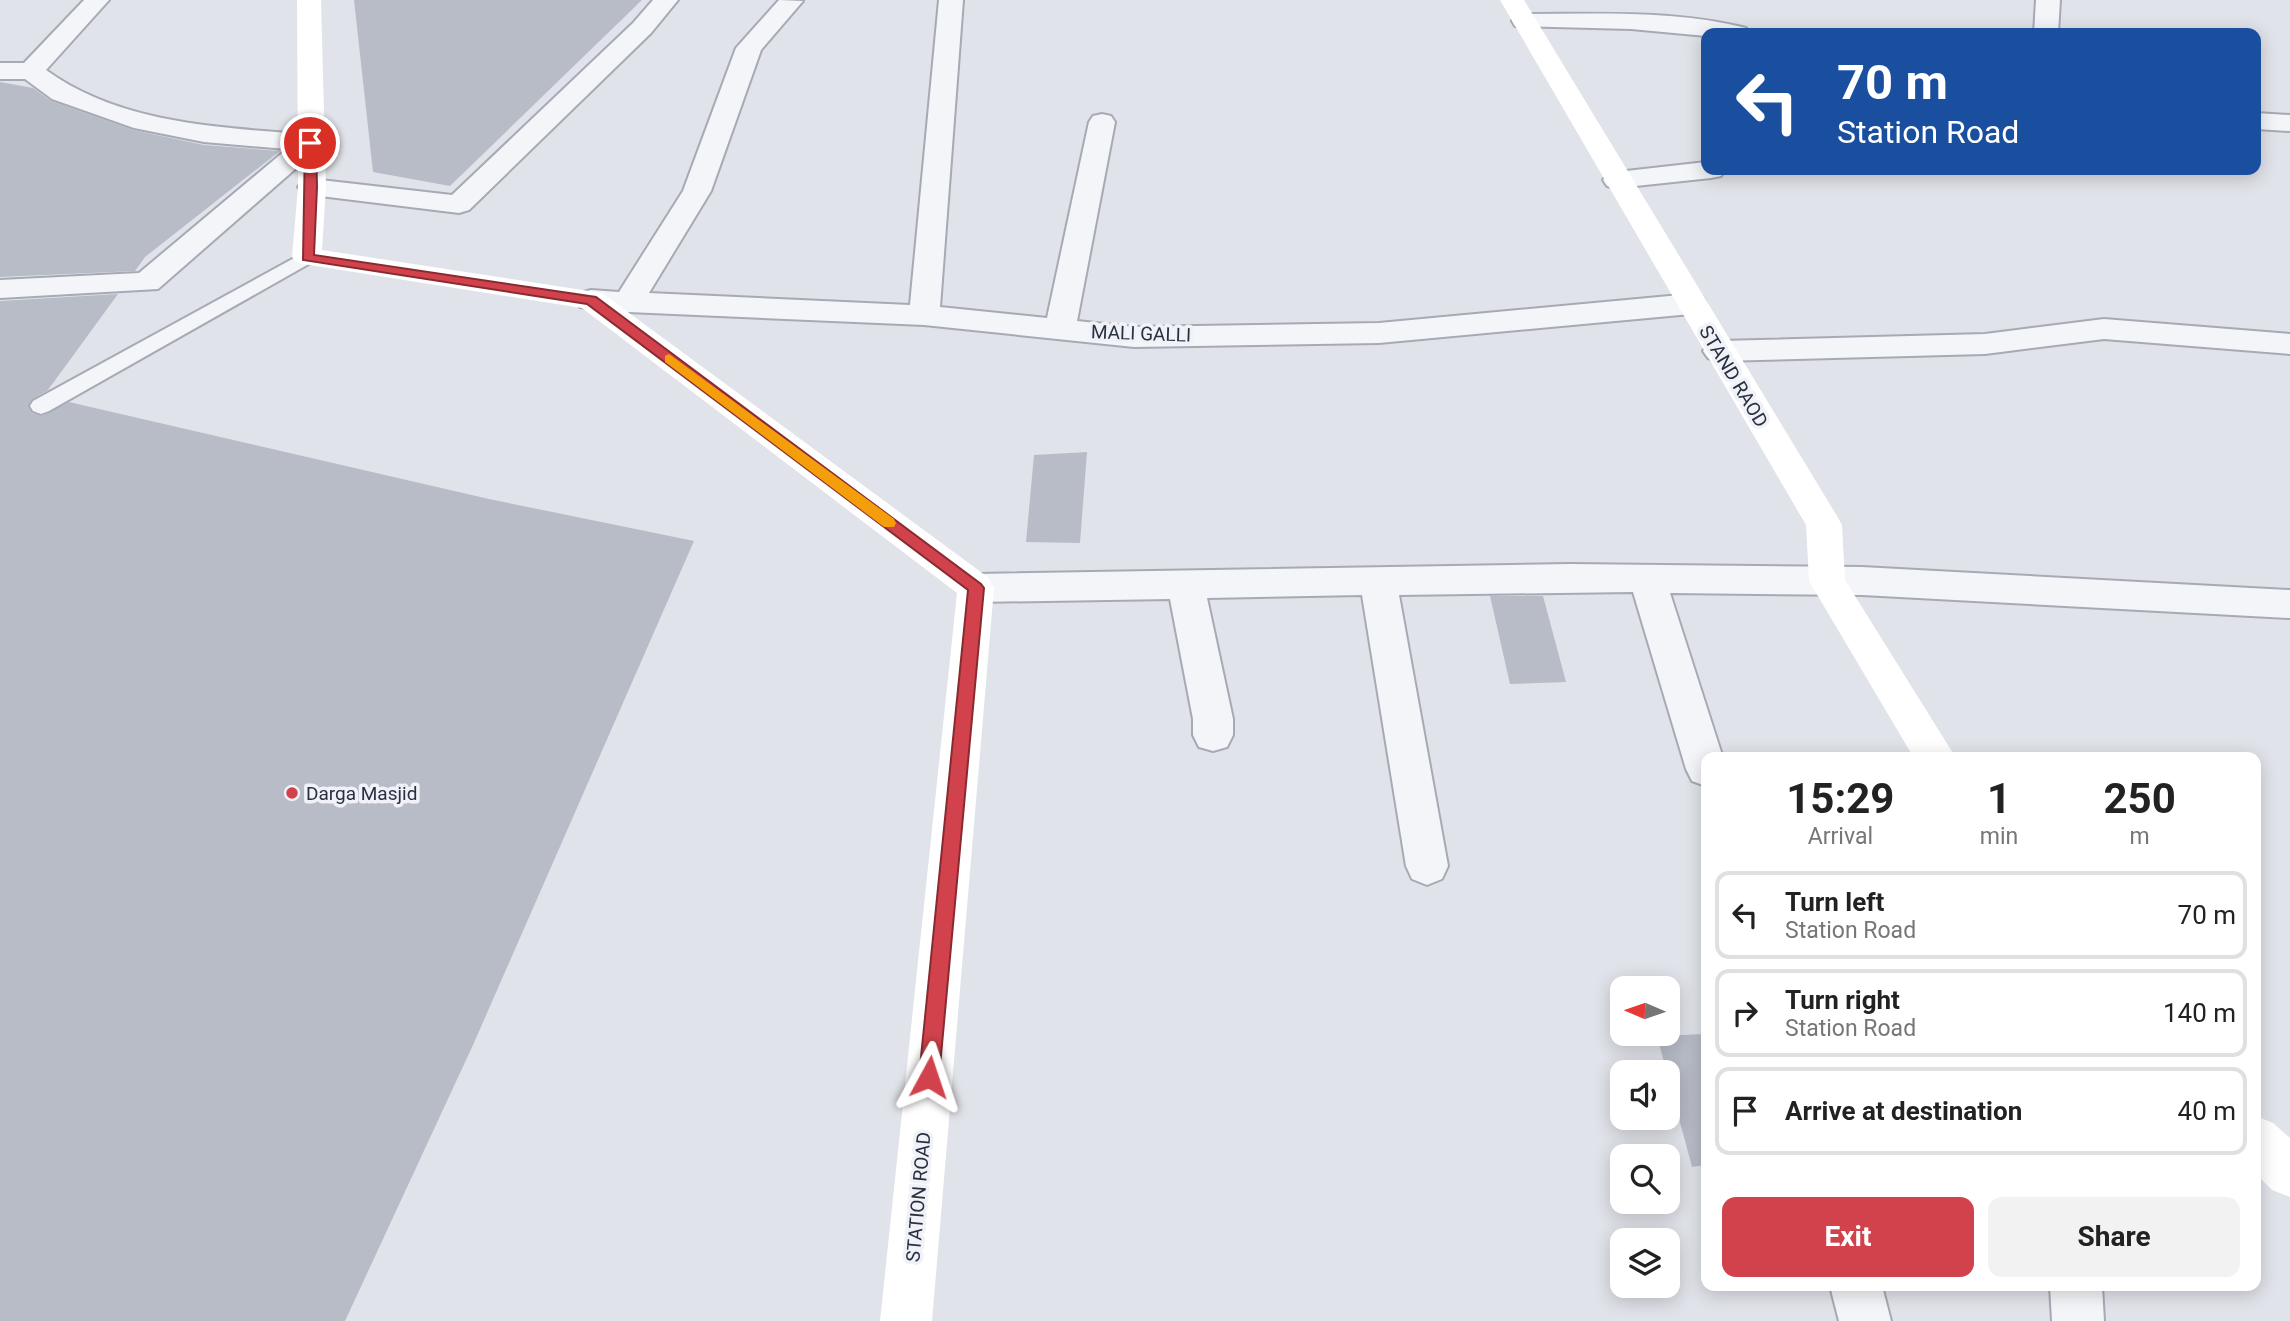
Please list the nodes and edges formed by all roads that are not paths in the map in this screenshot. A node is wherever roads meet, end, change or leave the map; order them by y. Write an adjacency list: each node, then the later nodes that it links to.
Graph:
1 (97, 0): 12 (street)
2 (309, 0): 16 (main road)
3 (666, 0): 19 (street)
4 (951, 0): 25 (street)
5 (2024, 0): 7 (street)
6 (791, 1): 23 (street)
7 (2048, 2): 10 (street)
8 (1518, 10): 9 (street); 18 (main road, STAND RAOD)
9 (1709, 28)
10 (2046, 28)
11 (0, 71): 12 (street)
12 (31, 71): 16 (street)
13 (2261, 121): 15 (street)
14 (1102, 122): 26 (street)
15 (2290, 123)
16 (310, 143): 19 (main road); 21 (street)
17 (1701, 171): 18 (street)
18 (1617, 180): 24 (main road, STAND RAOD)
19 (312, 187): 20 (main road)
20 (307, 257): 22 (main road); 29 (lane)
21 (0, 289)
22 (591, 300): 23 (street, MALI GALLI); 34 (main road)
23 (628, 302): 25 (street, MALI GALLI)
24 (1691, 304): 26 (street, MALI GALLI); 28 (main road, STAND RAOD)
25 (924, 315): 26 (street, MALI GALLI)
26 (1060, 329)
27 (2290, 344): 28 (street)
28 (1719, 351): 32 (main road, STAND RAOD)
29 (41, 405)
30 (1647, 579): 31 (street); 32 (street); 38 (street)
31 (1378, 580): 33 (street); 39 (street)
32 (1826, 580): 35 (street); 37 (main road, STAND RAOD)
33 (1186, 584): 34 (street); 36 (street)
34 (976, 588): 44 (main road, STATION ROAD)
35 (2290, 604)
36 (1213, 735)
37 (1932, 752)
38 (1701, 753)
39 (1427, 866)
40 (2261, 1145): 41 (main road)
41 (2290, 1172)
42 (1857, 1291): 45 (street)
43 (2076, 1291): 46 (street)
44 (906, 1321)
45 (1865, 1321)
46 (2078, 1321)

